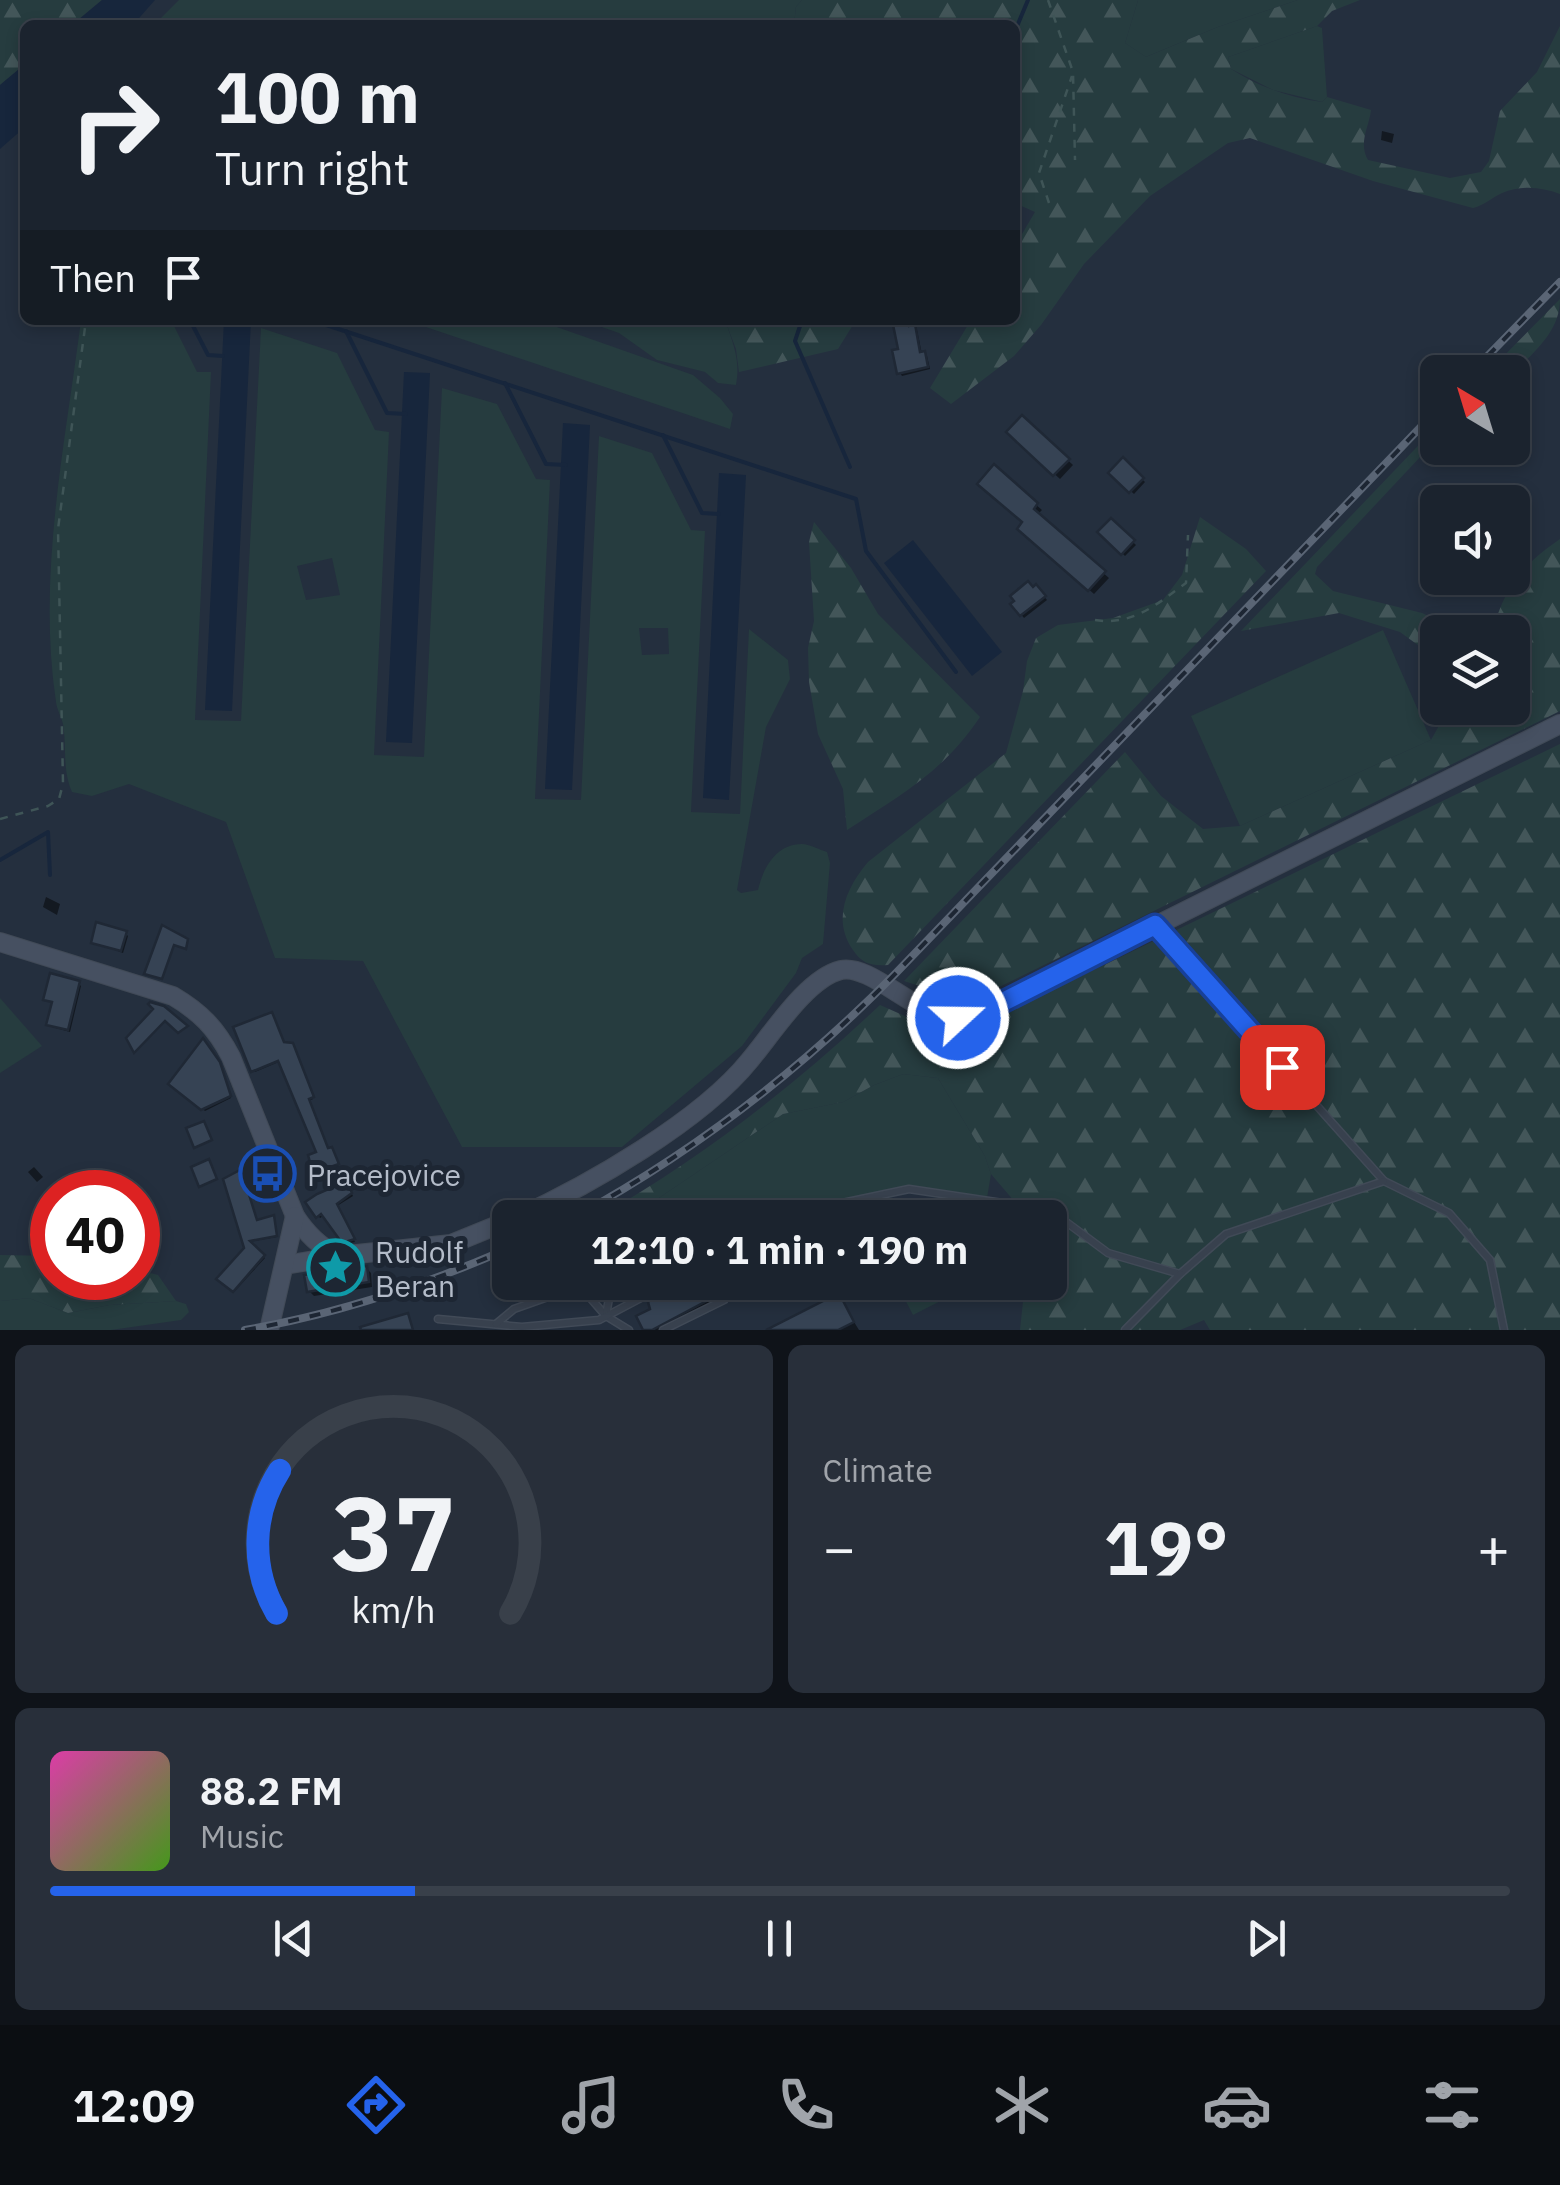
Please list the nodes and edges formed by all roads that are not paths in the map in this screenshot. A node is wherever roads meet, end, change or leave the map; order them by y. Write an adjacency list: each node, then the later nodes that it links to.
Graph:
1 (1560, 724): 2 (street)
2 (1155, 925): 4 (lane); 5 (street)
3 (0, 942): 8 (street)
4 (1384, 1181): 13 (lane); 26 (lane)
5 (551, 1200)
6 (857, 1200): 7 (lane)
7 (983, 1200)
8 (296, 1216): 11 (street); 12 (street)
9 (1067, 1223): 13 (lane)
10 (492, 1227): 11 (street)
11 (338, 1256): 12 (street)
12 (285, 1266): 22 (street)
13 (1180, 1274): 25 (lane)
14 (540, 1300): 21 (lane)
15 (592, 1300): 19 (lane)
16 (609, 1300): 19 (lane)
17 (637, 1300): 19 (lane)
18 (724, 1300): 24 (lane)
19 (606, 1316): 21 (lane); 23 (lane)
20 (438, 1318): 21 (lane)
21 (496, 1324)
22 (270, 1330)
23 (629, 1330)
24 (663, 1330)
25 (1125, 1330)
26 (1504, 1330)

